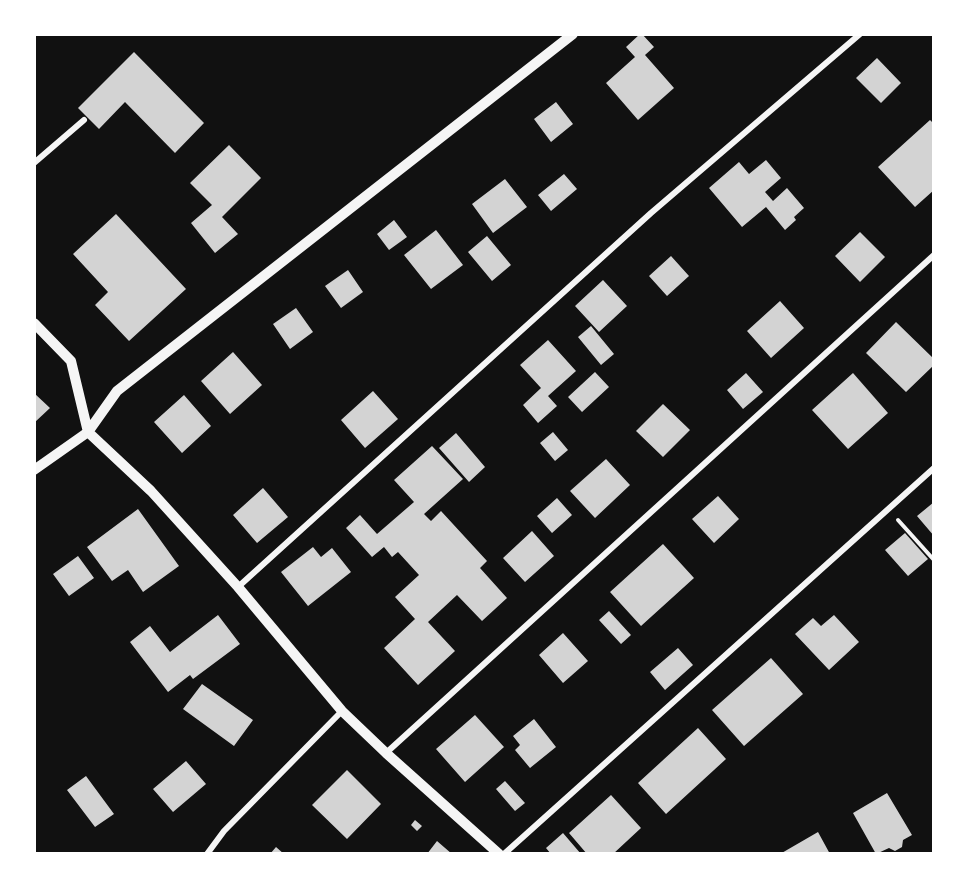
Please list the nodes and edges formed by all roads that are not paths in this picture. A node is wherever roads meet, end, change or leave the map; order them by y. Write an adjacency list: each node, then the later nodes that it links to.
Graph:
1 (573, 34): 7 (street)
2 (860, 34): 10 (street)
3 (84, 120): 4 (street)
4 (34, 163)
5 (933, 255): 12 (street)
6 (34, 323): 7 (street)
7 (88, 432): 9 (street); 10 (street)
8 (933, 468): 15 (street)
9 (34, 470)
10 (238, 587): 11 (street)
11 (342, 711): 12 (street); 13 (street)
12 (386, 753): 14 (street)
13 (207, 854)
14 (499, 854)
15 (504, 854)

